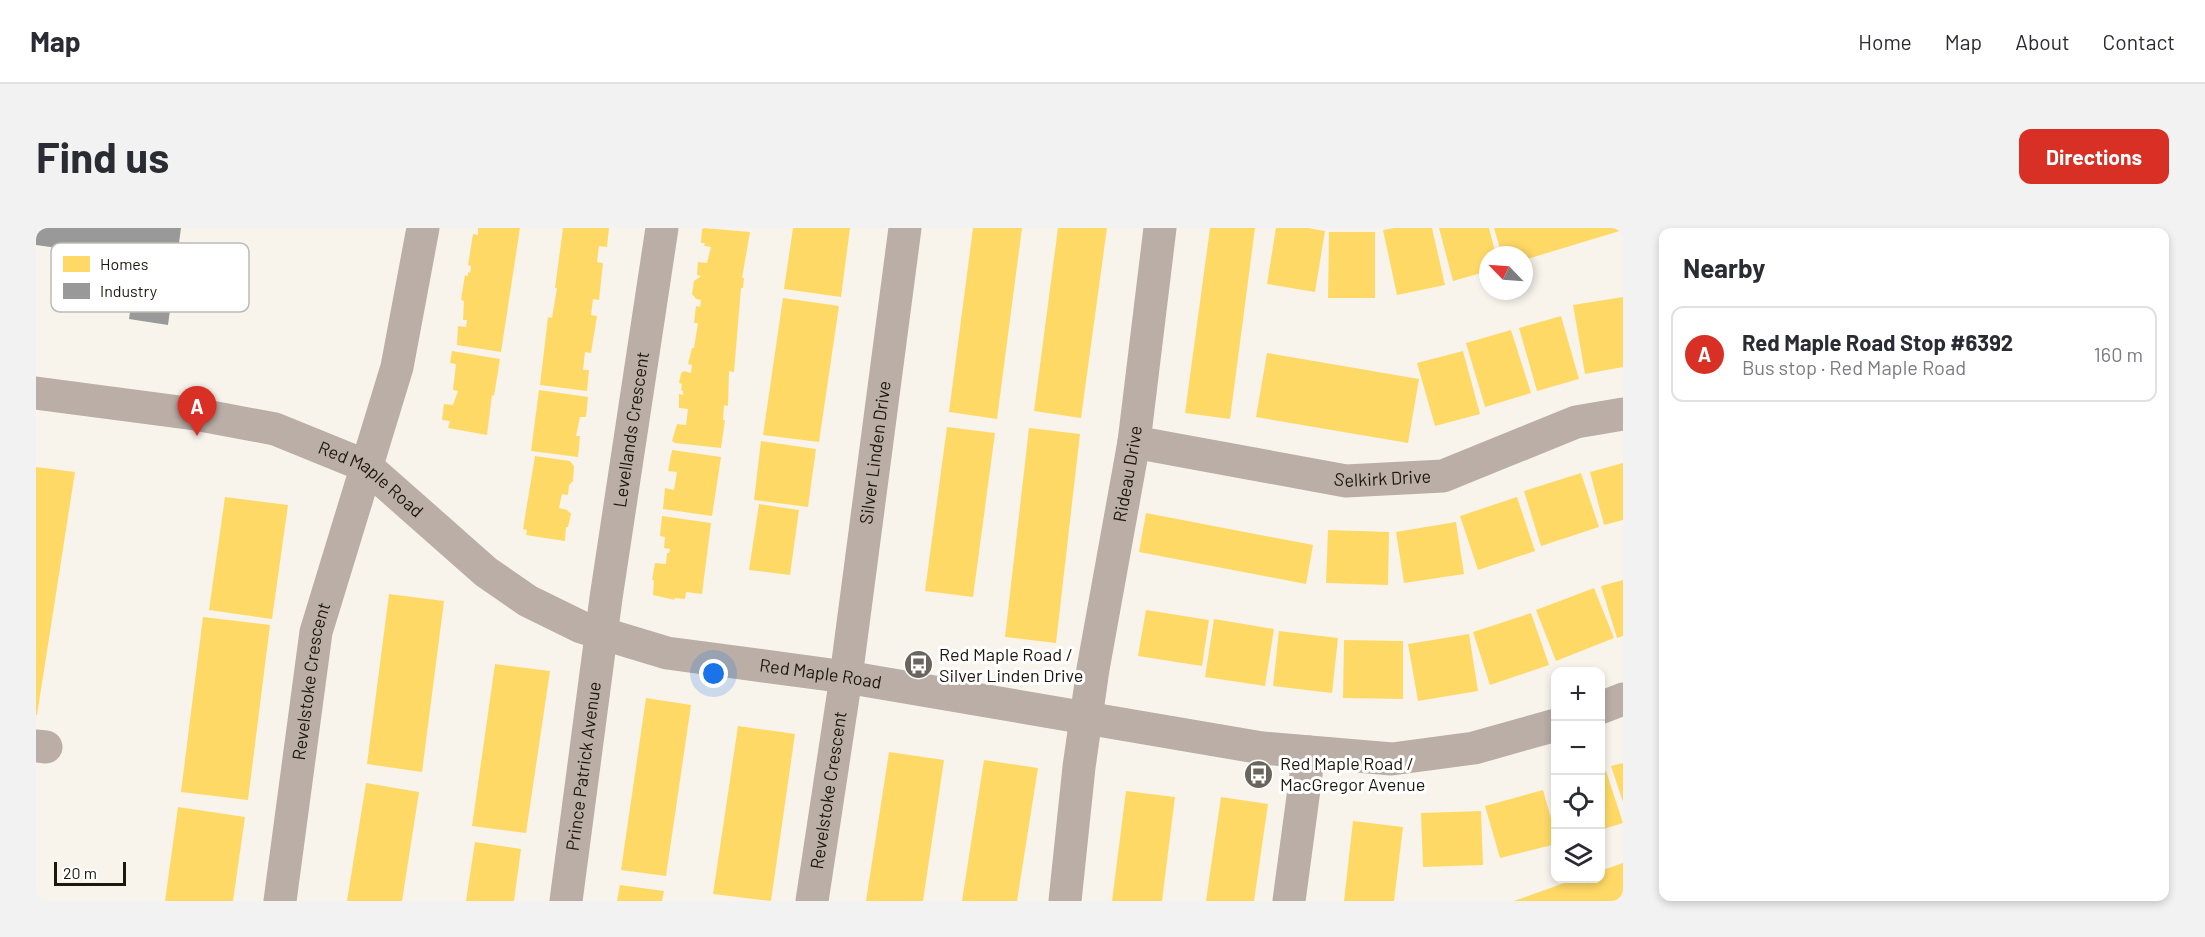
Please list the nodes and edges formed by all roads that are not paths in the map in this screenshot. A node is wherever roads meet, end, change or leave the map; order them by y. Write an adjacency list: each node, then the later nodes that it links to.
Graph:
1 (423, 228): 8 (street)
2 (662, 228): 9 (street, Levellands Crescent)
3 (905, 228): 10 (street, Silver Linden Drive)
4 (1160, 228): 7 (street, Rideau Drive)
5 (36, 393): 8 (street, Red Maple Road)
6 (1623, 414): 7 (street, Selkirk Drive)
7 (1134, 442): 13 (street, Rideau Drive)
8 (366, 466): 9 (street, Red Maple Road); 16 (street, Revelstoke Crescent)
9 (602, 632): 10 (street, Red Maple Road); 17 (street, Prince Patrick Avenue)
10 (846, 677): 13 (street, Red Maple Road); 18 (street, Revelstoke Crescent)
11 (1623, 699): 12 (street)
12 (1605, 706)
13 (1087, 718): 15 (street, Red Maple Road); 19 (street, Rideau Drive)
14 (1551, 726): 15 (street, Red Maple Road)
15 (1309, 752): 20 (street)
16 (280, 901)
17 (566, 901)
18 (812, 901)
19 (1065, 901)
20 (1289, 901)

